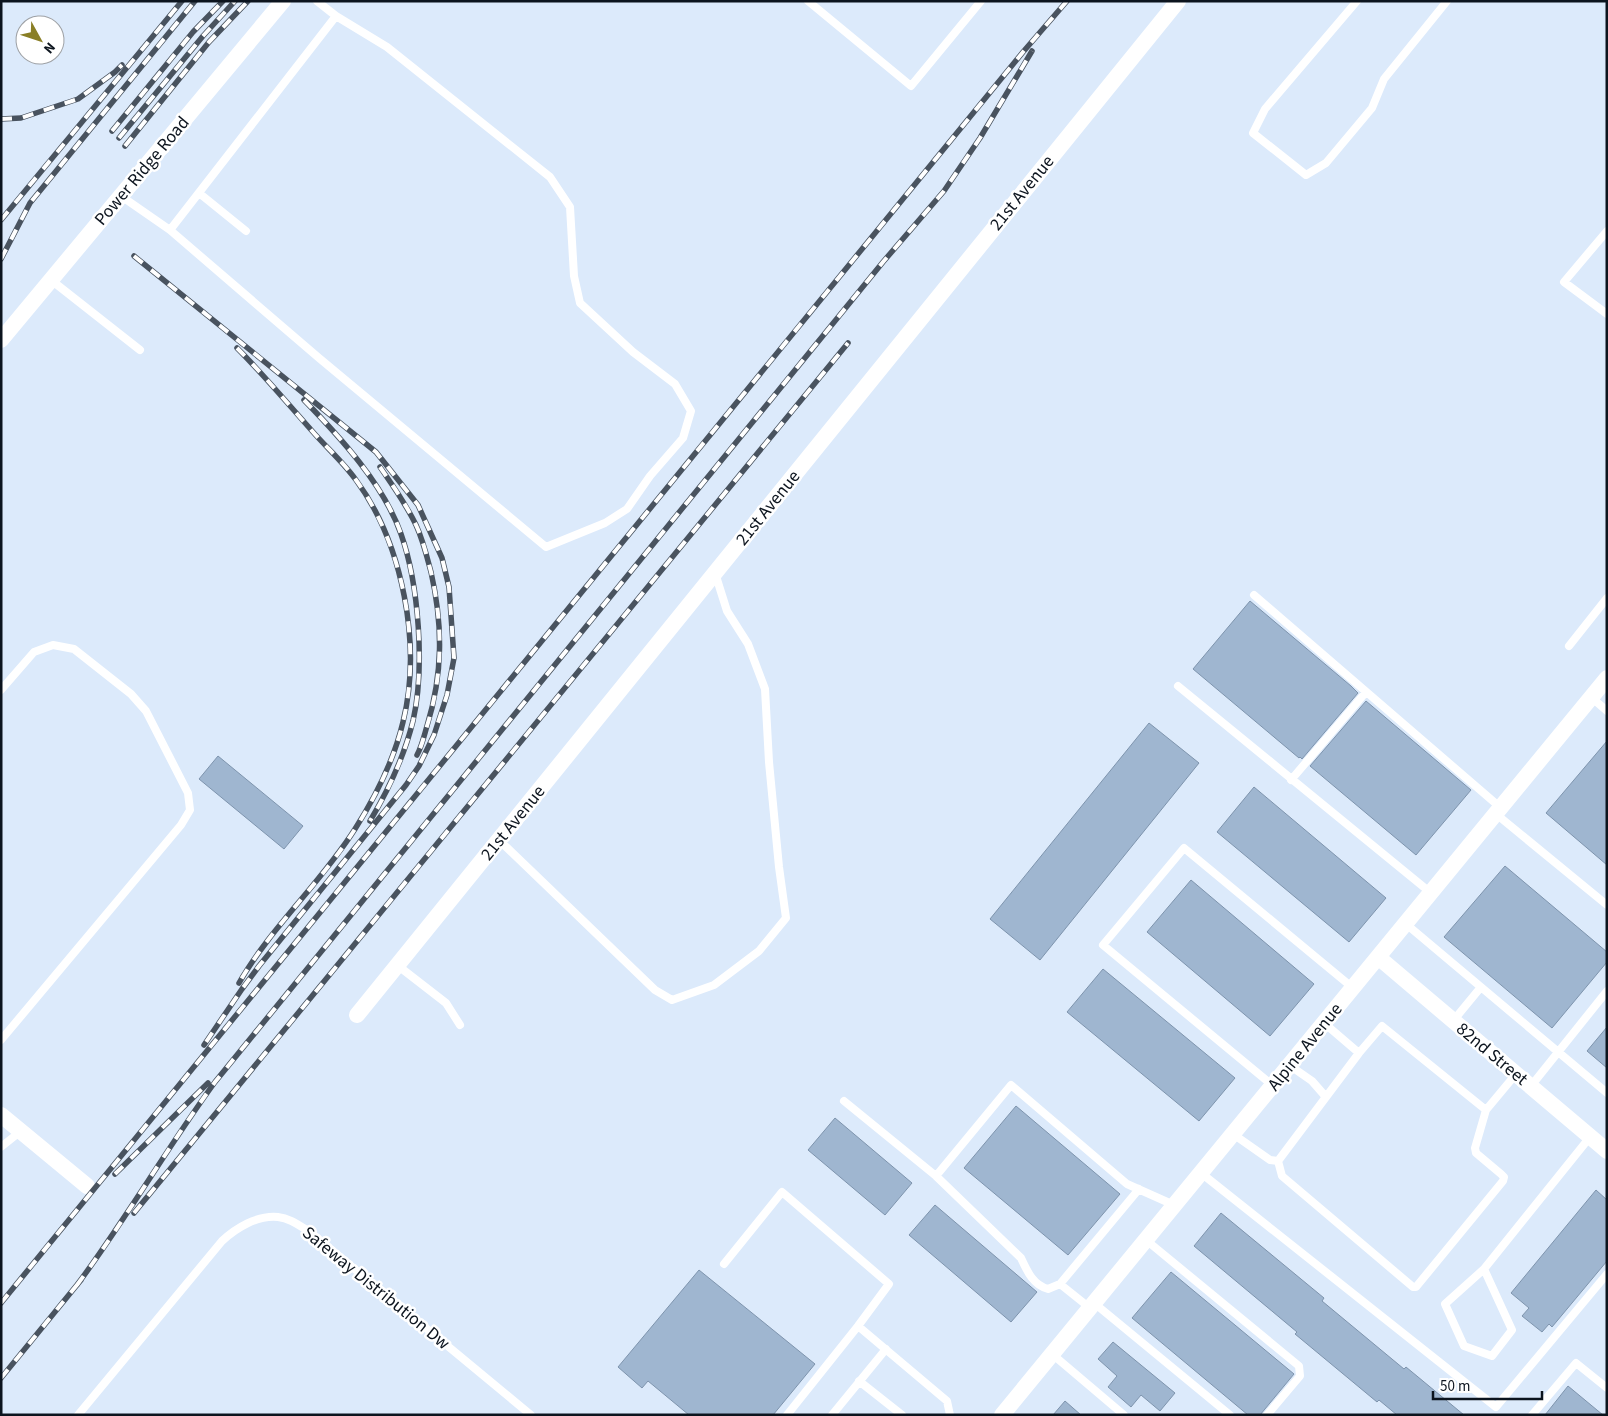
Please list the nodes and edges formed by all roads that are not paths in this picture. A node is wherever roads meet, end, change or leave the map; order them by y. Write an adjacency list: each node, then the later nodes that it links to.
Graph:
1 (283, 1): 10 (street, Power Ridge Road)
2 (318, 1): 8 (lane)
3 (808, 1): 4 (lane)
4 (982, 1)
5 (1178, 1): 18 (street, 21st Avenue)
6 (1357, 1): 7 (lane)
7 (1447, 1)
8 (336, 16): 9 (lane); 11 (lane)
9 (199, 193): 11 (lane); 12 (lane)
10 (121, 196): 11 (lane); 14 (street, Power Ridge Road)
11 (170, 230)
12 (246, 231)
13 (1607, 231): 15 (lane)
14 (51, 280): 16 (street, Power Ridge Road); 17 (lane)
15 (1607, 314)
16 (1, 340)
17 (140, 350)
18 (715, 573): 30 (street, 21st Avenue); 30 (lane)
19 (1254, 595): 25 (lane)
20 (1607, 598): 21 (lane)
21 (1569, 646)
22 (1607, 678): 26 (street, Alpine Avenue)
23 (1178, 686): 28 (lane)
24 (1, 690): 43 (lane)
25 (1366, 692): 28 (lane); 29 (lane)
26 (1591, 697): 27 (lane); 29 (street, Alpine Avenue)
27 (1607, 711)
28 (1291, 780): 31 (lane)
29 (1499, 811): 31 (street, Alpine Avenue); 32 (lane)
30 (499, 840): 35 (street, 21st Avenue)
31 (1431, 893): 33 (street, Alpine Avenue)
32 (1607, 906)
33 (1406, 924): 34 (street, Alpine Avenue); 36 (lane)
34 (1378, 957): 37 (street, Alpine Avenue); 40 (street, 82nd Street)
35 (397, 965): 39 (street, 21st Avenue); 42 (lane)
36 (1481, 987): 40 (lane); 45 (lane)
37 (1353, 988): 41 (street, Alpine Avenue); 48 (lane)
38 (1607, 991): 45 (lane)
39 (357, 1014)
40 (1453, 1020): 47 (street, 82nd Street)
41 (1324, 1023): 44 (lane); 46 (street, Alpine Avenue)
42 (460, 1025)
43 (1, 1040)
44 (1360, 1053): 51 (lane); 53 (lane)
45 (1558, 1053): 49 (lane); 50 (lane)
46 (1289, 1066): 48 (street, Alpine Avenue); 51 (lane)
47 (1516, 1074): 49 (street, 82nd Street); 53 (lane)
48 (1273, 1086): 56 (street, Alpine Avenue)
49 (1531, 1086): 57 (street, 82nd Street)
50 (1607, 1093)
51 (1326, 1097): 60 (lane)
52 (844, 1101): 62 (lane)
53 (1486, 1110): 60 (lane)
54 (1, 1115): 55 (street)
55 (21, 1131): 58 (lane); 63 (street)
56 (1233, 1134): 60 (lane); 61 (street, Alpine Avenue)
57 (1590, 1137): 59 (street, 82nd Street); 68 (lane)
58 (1, 1147)
59 (1607, 1151)
60 (1278, 1161)
61 (1201, 1173): 65 (street, Alpine Avenue); 69 (lane)
62 (936, 1176): 64 (lane); 70 (lane)
63 (86, 1186)
64 (1139, 1189): 65 (lane); 70 (lane)
65 (1174, 1205): 66 (street, Alpine Avenue)
66 (1146, 1240): 71 (street, Alpine Avenue); 86 (lane)
67 (724, 1264): 72 (lane)
68 (1484, 1268): 68 (lane)
69 (1607, 1274)
70 (1060, 1284): 71 (lane)
71 (1092, 1305): 74 (street, Alpine Avenue); 85 (lane)
72 (858, 1326): 73 (lane); 79 (lane)
73 (886, 1348): 75 (lane); 82 (lane)
74 (1052, 1354): 83 (street, Alpine Avenue); 84 (lane)
75 (859, 1380): 80 (lane); 81 (lane)
76 (1607, 1388): 87 (lane)
77 (78, 1415): 78 (lane, Safeway Distribution Dw)
78 (531, 1415)
79 (788, 1415)
80 (832, 1415)
81 (902, 1415)
82 (950, 1415)
83 (1002, 1415)
84 (1124, 1415)
85 (1230, 1415)
86 (1267, 1415)
87 (1532, 1415)

